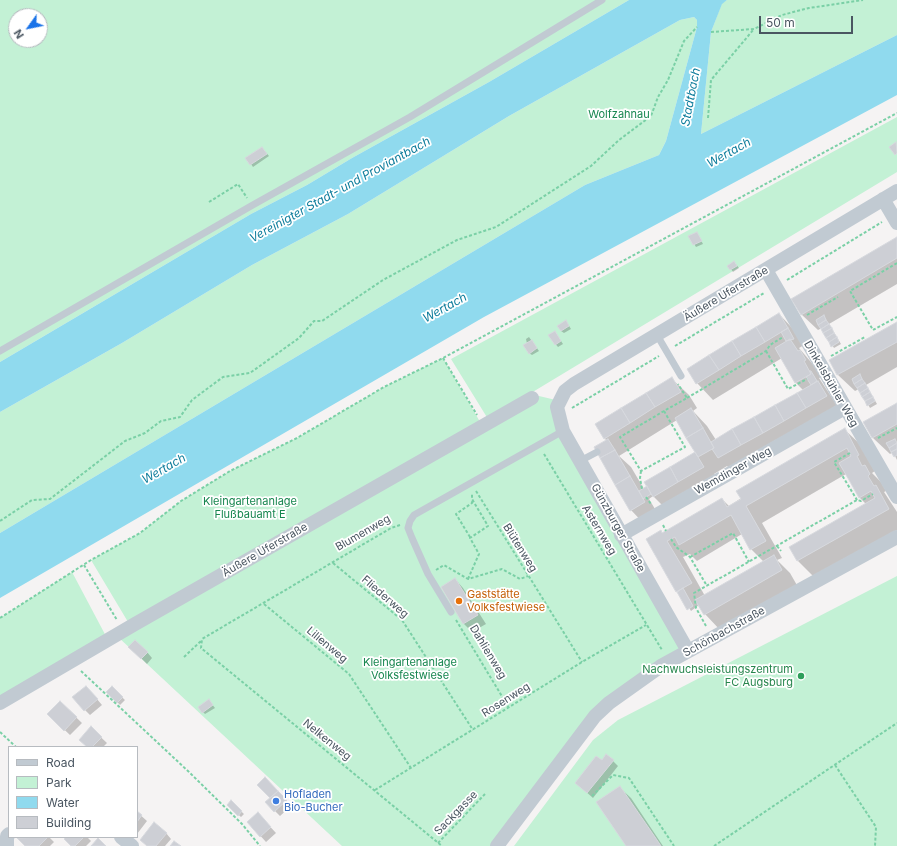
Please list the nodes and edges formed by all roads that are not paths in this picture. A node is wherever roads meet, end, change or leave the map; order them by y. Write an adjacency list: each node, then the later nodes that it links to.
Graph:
1 (602, 0): 7 (lane)
2 (897, 191): 3 (street, Äußere Uferstraße)
3 (883, 199): 4 (street); 5 (street, Äußere Uferstraße)
4 (895, 219)
5 (766, 270): 6 (street, Äußere Uferstraße); 11 (street, Dinkelsbühler Weg)
6 (653, 337): 8 (lane); 10 (street, Äußere Uferstraße)
7 (0, 351)
8 (679, 379)
9 (532, 398): 20 (street, Äußere Uferstraße)
10 (560, 401): 12 (street, Günzburger Straße)
11 (846, 408): 15 (street, Dinkelsbühler Weg); 16 (street, Wemdinger Weg)
12 (563, 431): 14 (street, Günzburger Straße); 18 (lane)
13 (597, 452): 14 (lane)
14 (580, 461): 16 (street, Günzburger Straße)
15 (897, 497)
16 (622, 534): 19 (street, Günzburger Straße)
17 (897, 537): 19 (street, Schönbachstraße)
18 (451, 612)
19 (688, 652): 25 (street, Schönbachstraße)
20 (0, 703)
21 (8, 835): 23 (street)
22 (122, 838): 24 (street)
23 (7, 846)
24 (132, 846)
25 (497, 846)

